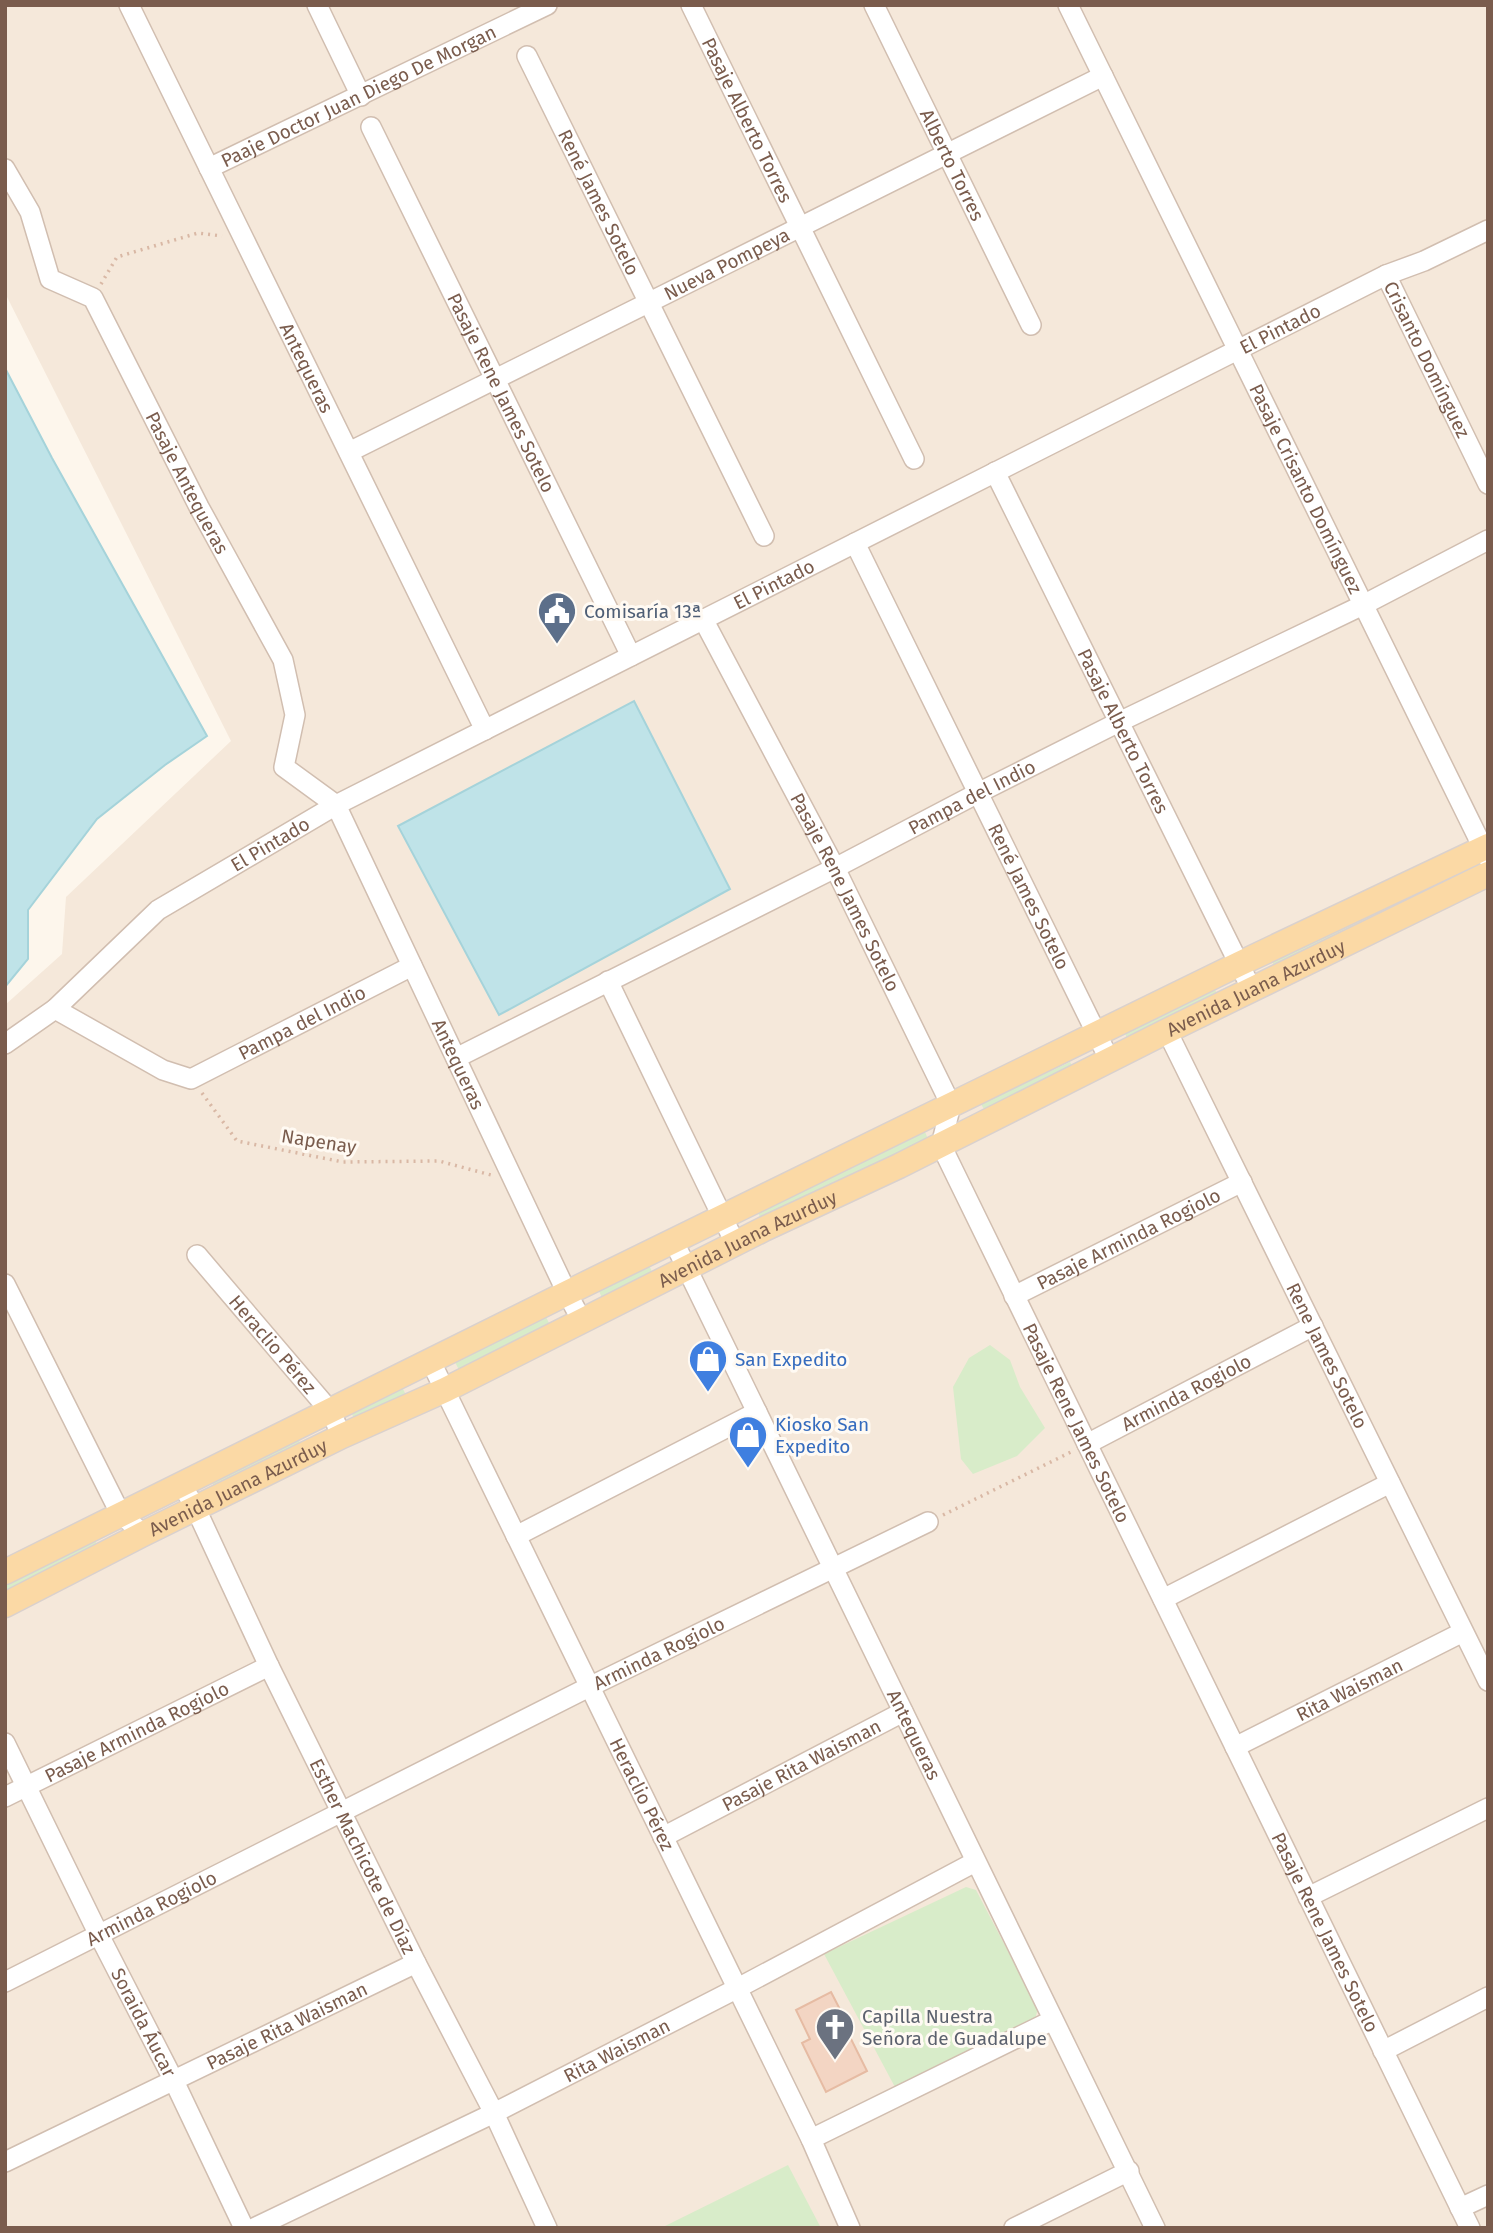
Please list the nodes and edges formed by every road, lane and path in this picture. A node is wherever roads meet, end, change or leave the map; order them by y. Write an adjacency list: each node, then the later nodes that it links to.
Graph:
1 (129, 5): 13 (street, Antequeras)
2 (317, 5): 10 (street)
3 (547, 5): 7 (street, Paaje Doctor Juan Diego De Morgan)
4 (691, 5): 15 (street, Pasaje Alberto Torres)
5 (874, 5): 12 (street, Alberto Torres)
6 (1068, 5): 9 (street, Pasaje Crisanto Domínguez)
7 (510, 13): 10 (street, Paaje Doctor Juan Diego De Morgan)
8 (527, 56): 20 (street, René James Sotelo)
9 (1103, 76): 12 (street, Nueva Pompeya); 22 (street, Pasaje Crisanto Domínguez)
10 (360, 96): 13 (street, Paaje Doctor Juan Diego De Morgan)
11 (371, 127): 23 (street, Pasaje Rene James Sotelo)
12 (947, 154): 15 (street, Nueva Pompeya); 21 (street, Alberto Torres)
13 (209, 168): 17 (street, Antequeras)
14 (5, 169): 19 (street)
15 (800, 227): 20 (street, Nueva Pompeya); 25 (street, Pasaje Alberto Torres)
16 (1488, 230): 18 (street, El Pintado)
17 (244, 238): 19 (path); 24 (street, Antequeras)
18 (1386, 275): 22 (street, El Pintado); 27 (street, Crisanto Domínguez)
19 (93, 298): 37 (street, Pasaje Antequeras)
20 (649, 303): 23 (street, Nueva Pompeya); 28 (street, René James Sotelo)
21 (1031, 325)
22 (1238, 350): 26 (street, El Pintado); 31 (street, Pasaje Crisanto Domínguez)
23 (495, 379): 24 (street, Nueva Pompeya); 33 (street, Pasaje Rene James Sotelo)
24 (349, 452): 35 (street, Antequeras)
25 (914, 459)
26 (995, 472): 30 (street, El Pintado); 34 (street, Pasaje Alberto Torres)
27 (1488, 484)
28 (764, 536)
29 (1488, 540): 31 (street, Pampa del Indio)
30 (855, 543): 32 (street, El Pintado); 36 (street, René James Sotelo)
31 (1363, 605): 34 (street, Pampa del Indio); 38 (street, Pasaje Crisanto Domínguez)
32 (704, 619): 33 (street, El Pintado); 39 (street, Pasaje Rene James Sotelo)
33 (631, 656): 35 (street, El Pintado)
34 (1119, 722): 36 (street, Pampa del Indio); 41 (street, Pasaje Alberto Torres)
35 (485, 730): 37 (street, El Pintado)
36 (978, 793): 39 (street, Pampa del Indio); 47 (street, René James Sotelo)
37 (336, 805): 42 (street, Antequeras); 45 (street, El Pintado)
38 (1486, 850): 41 (main road, Avenida Juana Azurduy)
39 (835, 868): 43 (street, Pampa del Indio); 52 (street, Pasaje Rene James Sotelo)
40 (1488, 874): 44 (main road, Avenida Juana Azurduy)
41 (1239, 964): 44 (street, Pasaje Alberto Torres); 47 (main road, Avenida Juana Azurduy)
42 (412, 965): 49 (street, Antequeras); 51 (street, Pampa del Indio)
43 (608, 981): 49 (street, Pampa del Indio); 56 (street)
44 (1252, 990): 46 (main road, Avenida Juana Azurduy)
45 (55, 1009): 48 (street, El Pintado); 51 (street)
46 (1167, 1031): 50 (main road, Avenida Juana Azurduy); 55 (street, Rene James Sotelo)
47 (1096, 1034): 50 (street, René James Sotelo); 52 (main road, Avenida Juana Azurduy)
48 (5, 1044)
49 (456, 1058): 54 (street, Antequeras)
50 (1110, 1061): 53 (main road, Avenida Juana Azurduy)
51 (191, 1079): 54 (path, Napenay)
52 (951, 1105): 53 (street); 56 (main road, Avenida Juana Azurduy)
53 (941, 1145): 58 (main road, Avenida Juana Azurduy); 63 (street, Pasaje Rene James Sotelo)
54 (514, 1181): 62 (street, Antequeras)
55 (1242, 1182): 63 (street, Pasaje Arminda Rogiolo); 65 (street, Rene James Sotelo)
56 (723, 1218): 57 (main road, Avenida Juana Azurduy); 58 (street)
57 (674, 1242): 60 (street, Antequeras); 62 (main road, Avenida Juana Azurduy)
58 (735, 1243): 60 (main road, Avenida Juana Azurduy)
59 (197, 1255): 68 (street, Heraclio Pérez)
60 (687, 1268): 64 (main road, Avenida Juana Azurduy); 69 (street, Antequeras)
61 (5, 1284): 75 (street)
62 (566, 1293): 64 (street, Antequeras); 66 (main road, Avenida Juana Azurduy)
63 (1014, 1296): 71 (street, Pasaje Rene James Sotelo)
64 (582, 1321): 67 (main road, Avenida Juana Azurduy)
65 (1313, 1326): 71 (street, Arminda Rogiolo); 72 (street, Rene James Sotelo)
66 (431, 1362): 67 (street, Heraclio Pérez); 68 (main road, Avenida Juana Azurduy)
67 (445, 1390): 70 (main road, Avenida Juana Azurduy); 78 (street, Heraclio Pérez)
68 (330, 1411): 70 (street, Heraclio Pérez); 73 (main road, Avenida Juana Azurduy)
69 (757, 1412): 78 (street); 79 (street, Antequeras)
70 (342, 1436): 74 (main road, Avenida Juana Azurduy)
71 (1087, 1444): 76 (path); 81 (street, Pasaje Rene James Sotelo)
72 (1390, 1483): 81 (street); 83 (street, Rene James Sotelo)
73 (182, 1485): 74 (street, Esther Machicote de Díaz); 75 (main road, Avenida Juana Azurduy)
74 (196, 1509): 77 (main road, Avenida Juana Azurduy); 84 (street, Esther Machicote de Díaz)
75 (120, 1513): 77 (street); 80 (main road, Avenida Juana Azurduy)
76 (928, 1522): 79 (street, Arminda Rogiolo)
77 (143, 1534): 82 (main road, Avenida Juana Azurduy)
78 (516, 1536): 86 (street, Heraclio Pérez)
79 (832, 1569): 86 (street, Arminda Rogiolo); 87 (street, Antequeras)
80 (5, 1572)
81 (1163, 1599): 89 (street, Pasaje Rene James Sotelo)
82 (5, 1605)
83 (1464, 1632): 85 (street, Rene James Sotelo); 89 (street, Rita Waisman)
84 (269, 1666): 90 (street, Pasaje Arminda Rogiolo); 93 (street, Esther Machicote de Díaz)
85 (1488, 1681)
86 (589, 1687): 93 (street, Arminda Rogiolo); 94 (street, Heraclio Pérez)
87 (903, 1712): 94 (street, Pasaje Rita Waisman); 95 (street, Antequeras)
88 (5, 1743): 90 (street, Soraida Áucar)
89 (1235, 1747): 96 (street, Pasaje Rene James Sotelo)
90 (27, 1786): 91 (street, Pasaje Arminda Rogiolo); 97 (street, Soraida Áucar)
91 (5, 1797)
92 (1488, 1808): 96 (street)
93 (342, 1813): 97 (street, Arminda Rogiolo); 98 (street, Esther Machicote de Díaz)
94 (663, 1837): 100 (street, Heraclio Pérez)
95 (975, 1862): 100 (street, Rita Waisman); 102 (street, Antequeras)
96 (1308, 1897): 103 (street, Pasaje Rene James Sotelo)
97 (99, 1935): 99 (street, Arminda Rogiolo); 104 (street, Soraida Áucar)
98 (416, 1963): 104 (street, Pasaje Rita Waisman); 105 (street, Esther Machicote de Díaz)
99 (5, 1982)
100 (736, 1989): 105 (street, Rita Waisman); 106 (street, Heraclio Pérez)
101 (1488, 1997): 103 (street)
102 (1053, 2020): 106 (street); 108 (street, Antequeras)
103 (1383, 2051): 110 (street, Pasaje Rene James Sotelo)
104 (174, 2081): 107 (street, Pasaje Rita Waisman); 111 (street, Soraida Áucar)
105 (494, 2113): 112 (street, Rita Waisman); 113 (street, Esther Machicote de Díaz)
106 (811, 2139): 114 (street, Heraclio Pérez)
107 (5, 2162)
108 (1129, 2172): 115 (street); 116 (street, Antequeras)
109 (1488, 2195): 110 (street)
110 (1460, 2208): 117 (street, Pasaje Rene James Sotelo)
111 (244, 2228)
112 (254, 2228)
113 (547, 2228)
114 (850, 2228)
115 (1014, 2228)
116 (1155, 2228)
117 (1469, 2228)

